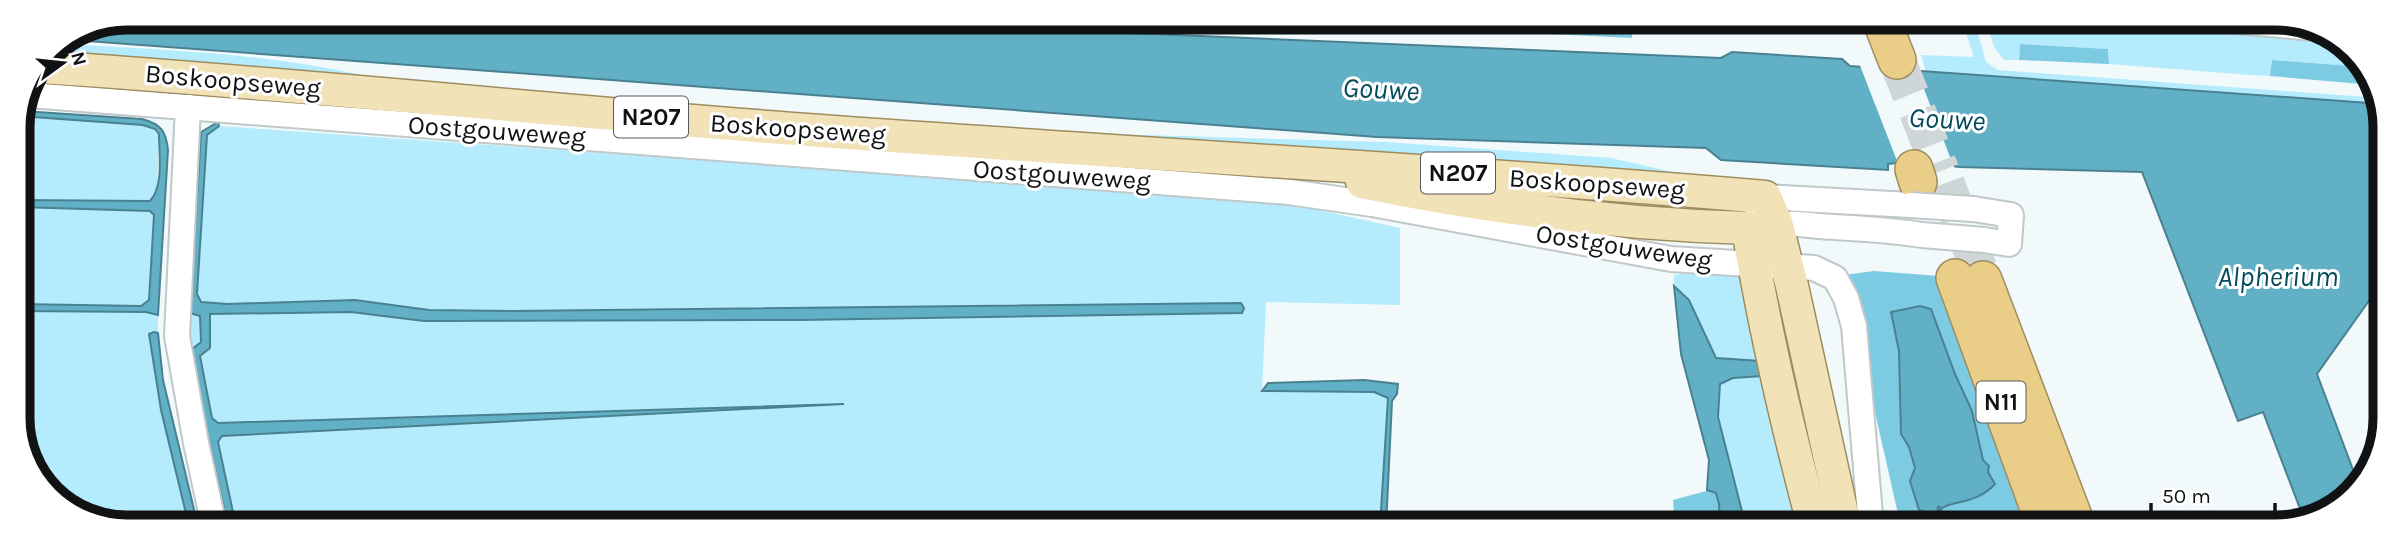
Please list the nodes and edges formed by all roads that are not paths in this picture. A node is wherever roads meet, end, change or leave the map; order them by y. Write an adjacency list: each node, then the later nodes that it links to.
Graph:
1 (1864, 30): 2 (highway)
2 (1882, 30)
3 (50, 68): 6 (main road, Boskoopseweg / N207)
4 (35, 95): 5 (street, Oostgouweweg)
5 (188, 107): 10 (street, Oostgouweweg); 12 (street)
6 (1261, 161): 7 (main road, Boskoopseweg / N207); 8 (main road, Boskoopseweg / N207)
7 (1763, 216): 8 (main road, Boskoopseweg / N207); 9 (street, Boskoopseweg); 9 (street, Boskoopseweg, bridge); 10 (main road); 11 (main road)
8 (1715, 228): 10 (main road)
9 (1838, 228): 11 (street)
10 (1754, 264): 11 (street, Oostgouweweg); 13 (main road)
11 (1793, 273): 14 (main road); 15 (street, Oostgouweweg)
12 (212, 515)
13 (1811, 515)
14 (1842, 515)
15 (1870, 515)
16 (2042, 515): 17 (highway, N11)
17 (2072, 515)

